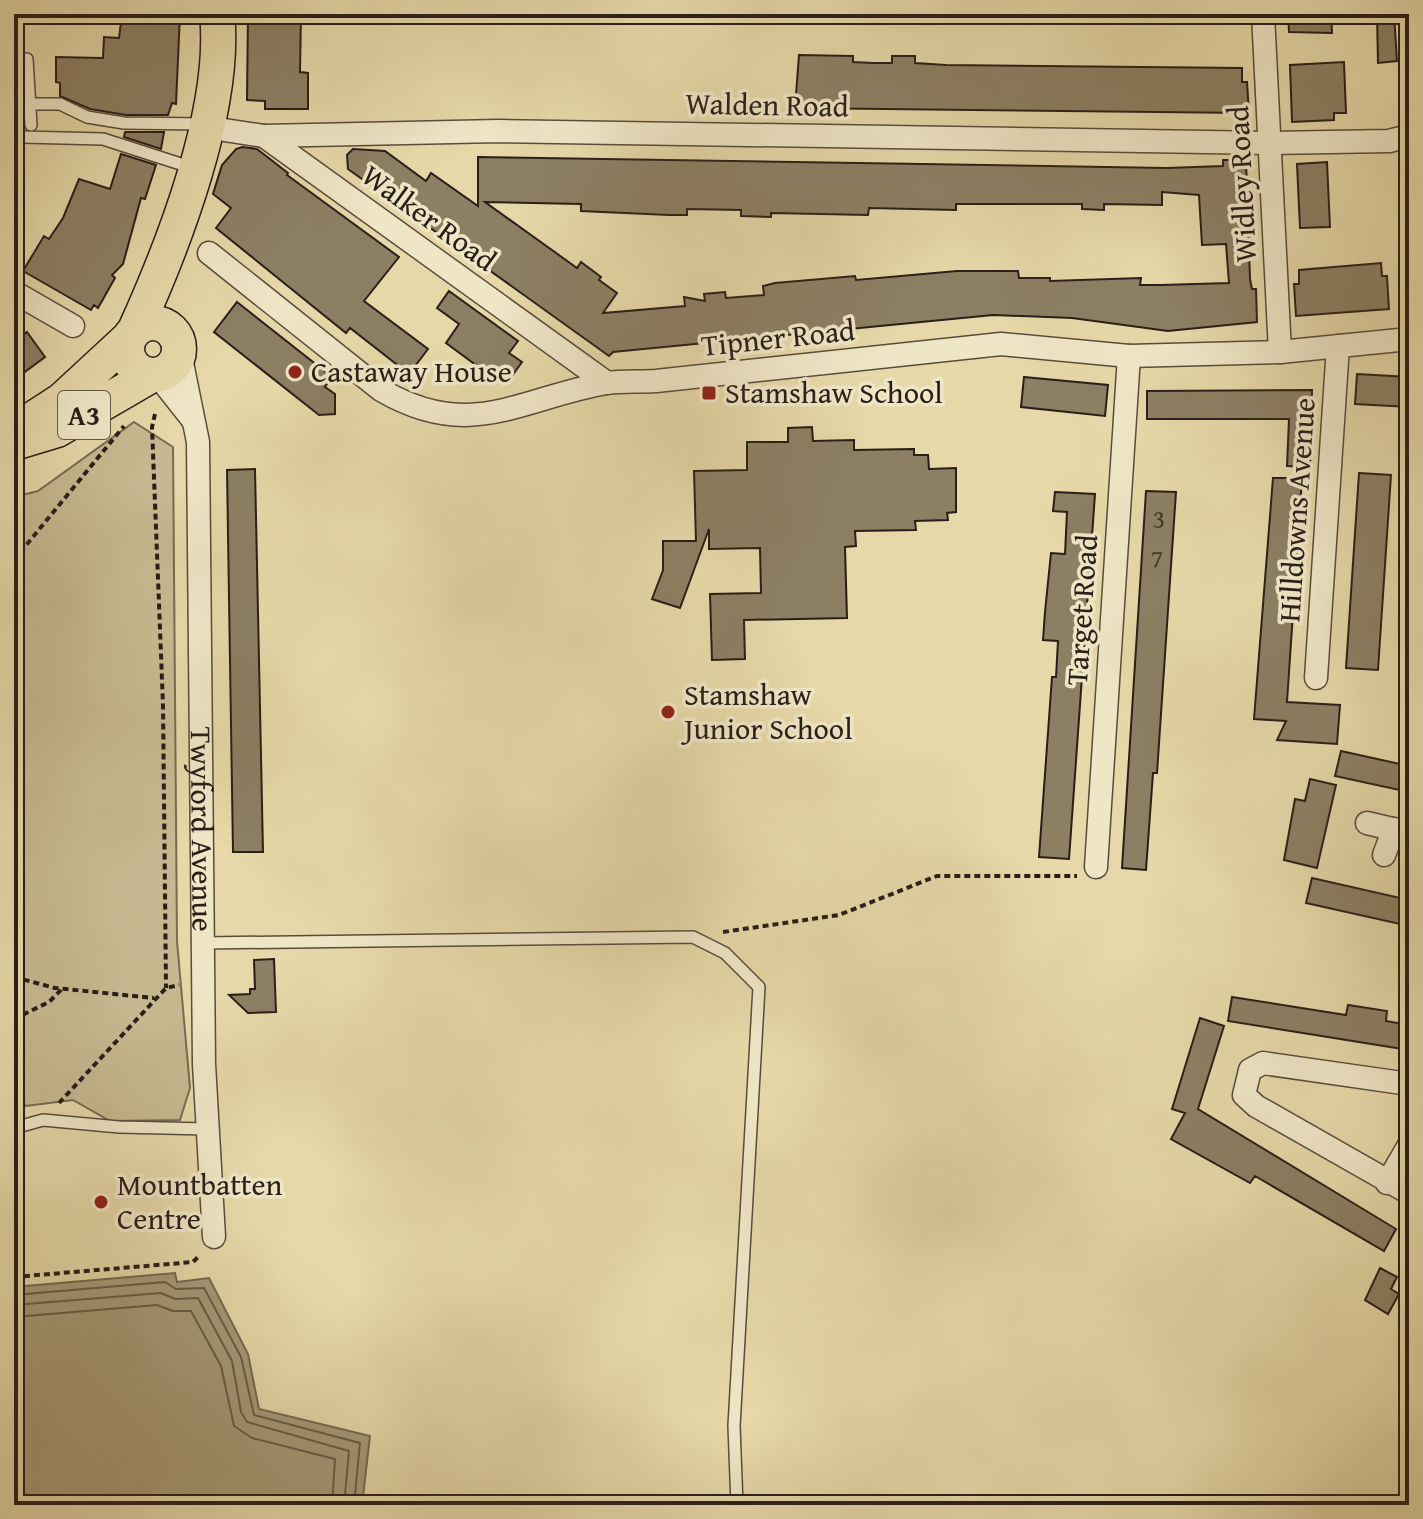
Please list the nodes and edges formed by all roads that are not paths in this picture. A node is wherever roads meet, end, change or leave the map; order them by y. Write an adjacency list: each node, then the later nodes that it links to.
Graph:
1 (1263, 14): 10 (street, Widley Road)
2 (219, 17): 6 (main road, A3)
3 (27, 59): 4 (lane)
4 (29, 104): 5 (lane); 6 (lane)
5 (31, 125)
6 (206, 126): 7 (street, Walker Road); 11 (main road, A3)
7 (264, 136): 10 (street, Walden Road); 22 (street, Walker Road)
8 (1409, 136): 10 (street, Walden Road)
9 (22, 137): 11 (lane)
10 (1269, 143): 19 (street, Widley Road)
11 (194, 168): 12 (main road, A3)
12 (173, 246): 16 (main road, A3); 21 (main road, A3)
13 (209, 253): 22 (street, Tipner Road)
14 (14, 292): 15 (street)
15 (73, 326)
16 (132, 334): 21 (main road); 21 (main road); 24 (main road, A3)
17 (1409, 339): 18 (street, Tipner Road)
18 (1338, 346): 19 (street, Tipner Road); 26 (street, Hilldowns Avenue)
19 (1280, 352): 20 (street, Tipner Road)
20 (1129, 356): 22 (street, Tipner Road); 30 (street, Target Road)
21 (166, 361): 23 (street, Twyford Avenue); 23 (street); 25 (main road, A3)
22 (607, 383)
23 (195, 423): 31 (street, Twyford Avenue)
24 (14, 429)
25 (14, 443)
26 (1316, 678)
27 (1367, 823): 28 (street)
28 (1402, 831): 29 (street)
29 (1384, 855)
30 (1096, 867)
31 (203, 943): 34 (street, Twyford Avenue); 39 (lane)
32 (1409, 1084): 36 (street)
33 (14, 1128): 34 (lane)
34 (208, 1129): 38 (street, Twyford Avenue)
35 (1409, 1145): 36 (street)
36 (1387, 1183): 37 (street)
37 (1409, 1193)
38 (214, 1237)
39 (737, 1505)

